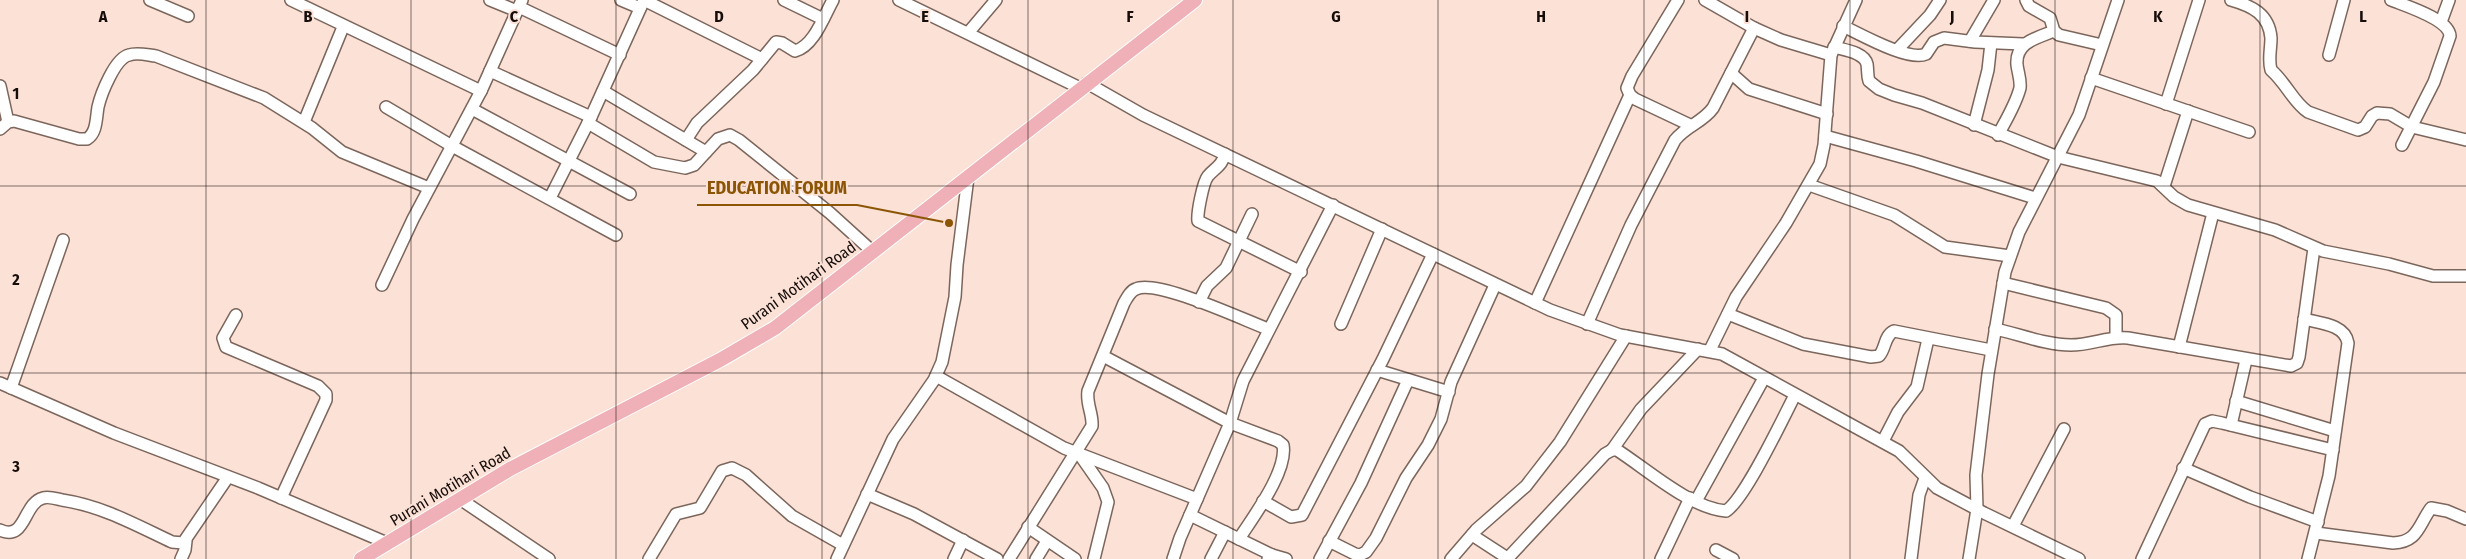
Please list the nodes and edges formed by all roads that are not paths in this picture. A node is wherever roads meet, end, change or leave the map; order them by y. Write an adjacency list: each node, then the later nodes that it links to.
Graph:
1 (150, 0): 24 (street)
2 (291, 0): 27 (street)
3 (490, 0): 23 (street)
4 (620, 0): 22 (street)
5 (784, 0): 25 (street)
6 (833, 0): 25 (street)
7 (899, 0): 31 (street)
8 (996, 0): 31 (street)
9 (1195, 0): 45 (main road, Purani Motihari Road)
10 (1678, 0): 48 (street)
11 (1705, 0): 29 (street)
12 (1856, 0): 28 (street)
13 (1940, 0): 36 (street)
14 (1994, 0): 32 (street)
15 (2026, 0): 30 (street)
16 (2118, 0): 35 (street)
17 (2199, 0): 49 (street)
18 (2231, 0): 59 (street)
19 (2344, 0): 39 (street)
20 (2391, 0): 26 (street)
21 (2450, 0): 26 (street)
22 (643, 3): 38 (street); 40 (street)
23 (519, 6): 38 (street); 41 (street)
24 (188, 16)
25 (822, 19): 40 (street)
26 (2441, 22): 59 (street)
27 (343, 26): 47 (street); 55 (street)
28 (1843, 26): 36 (street); 37 (street)
29 (1754, 28): 37 (street); 42 (street)
30 (2054, 31): 34 (street); 35 (street)
31 (968, 33): 45 (street)
32 (1970, 41): 33 (street); 36 (street)
33 (1991, 43): 34 (street); 57 (street)
34 (2024, 44): 61 (street)
35 (2102, 45): 43 (street)
36 (1897, 50)
37 (1833, 51): 53 (street); 57 (street)
38 (620, 55): 46 (street)
39 (2329, 55)
40 (762, 58): 63 (street)
41 (490, 71): 47 (street); 54 (street)
42 (1731, 73): 53 (street); 56 (street)
43 (2091, 78): 49 (street); 69 (street)
44 (0, 86): 58 (street)
45 (1083, 86): 68 (street); 71 (main road, Purani Motihari Road)
46 (603, 90): 54 (street); 63 (street)
47 (481, 91): 51 (street)
48 (1630, 95): 56 (street); 97 (street)
49 (2166, 104): 52 (street)
50 (386, 107): 66 (street)
51 (472, 109): 66 (street); 70 (street)
52 (2188, 112): 60 (street); 73 (street)
53 (1827, 114): 62 (street)
54 (589, 120): 67 (street); 70 (street)
55 (304, 122): 58 (street); 74 (street)
56 (1690, 124): 102 (street)
57 (1974, 125): 61 (street)
58 (4, 126)
59 (2412, 127): 64 (street); 65 (street)
60 (2249, 132)
61 (1998, 135): 69 (street)
62 (1825, 136): 72 (street); 77 (street)
63 (686, 140): 67 (street)
64 (2466, 140)
65 (2402, 145)
66 (452, 146): 74 (street); 76 (street)
67 (706, 152): 86 (street)
68 (1225, 154): 78 (street); 84 (street)
69 (2058, 157): 73 (street); 77 (street)
70 (569, 160): 75 (street); 76 (street)
71 (968, 177): 86 (main road, Purani Motihari Road); 114 (street)
72 (1809, 185): 88 (street); 99 (street)
73 (2164, 186): 79 (street)
74 (429, 188): 94 (street)
75 (630, 194)
76 (550, 198): 82 (street)
77 (2035, 198): 88 (street)
78 (1333, 206): 81 (street); 89 (street)
79 (2213, 213): 85 (street); 108 (street)
80 (1252, 214): 84 (street)
81 (1382, 229): 87 (street); 101 (street)
82 (616, 235)
83 (64, 240): 118 (street)
84 (1238, 242): 89 (street); 96 (street)
85 (2314, 248): 91 (street); 100 (street)
86 (873, 252): 135 (main road, Purani Motihari Road)
87 (1433, 254): 95 (street); 113 (street)
88 (2010, 256): 92 (street)
89 (1301, 272): 104 (street)
90 (2466, 276): 91 (street)
91 (2444, 277): 93 (street)
92 (2003, 283): 103 (street); 106 (street)
93 (2466, 284)
94 (382, 285)
95 (1495, 285): 97 (street); 119 (street)
96 (1199, 302): 104 (street); 111 (street)
97 (1535, 304): 102 (street)
98 (236, 314): 134 (street)
99 (1728, 314): 107 (street); 109 (street)
100 (2304, 319): 112 (street); 125 (street)
101 (1341, 324)
102 (1587, 324): 105 (street)
103 (1994, 329): 106 (street); 110 (street)
104 (1268, 330): 122 (street)
105 (1626, 336): 109 (street); 147 (street)
106 (2116, 336): 108 (street)
107 (1928, 339): 110 (street); 126 (street)
108 (2179, 347): 112 (street)
109 (1704, 349): 115 (street); 127 (street)
110 (1991, 350): 139 (street)
111 (1103, 356): 122 (street); 129 (street)
112 (2246, 360): 121 (street)
113 (1377, 370): 116 (street); 138 (street)
114 (936, 376): 129 (street); 133 (street)
115 (1764, 378): 120 (street); 137 (street)
116 (1408, 380): 119 (street); 152 (street)
117 (0, 383): 118 (street)
118 (12, 388): 131 (street)
119 (1449, 392): 152 (street)
120 (1795, 395): 126 (street); 137 (street)
121 (2236, 402): 123 (street); 125 (street)
122 (1230, 423): 136 (street); 138 (street)
123 (2231, 425): 128 (street); 130 (street)
124 (2064, 429): 142 (street)
125 (2335, 431): 128 (street)
126 (1883, 441): 132 (street)
127 (1612, 450): 137 (street); 173 (street)
128 (2332, 450): 144 (street)
129 (1077, 454): 136 (street); 143 (street); 167 (street)
130 (2183, 468): 144 (street); 179 (street)
131 (228, 477): 134 (street); 150 (street)
132 (1925, 478): 139 (street); 176 (street)
133 (867, 494): 149 (street); 154 (street)
134 (281, 498): 153 (street)
135 (460, 499): 153 (main road, Purani Motihari Road); 159 (street)
136 (1197, 499): 140 (street)
137 (1693, 500): 174 (street)
138 (1263, 501): 148 (street)
139 (1977, 509): 142 (street); 177 (street)
140 (1190, 515): 146 (street); 168 (street)
141 (2466, 519): 144 (street)
142 (2013, 526): 178 (street)
143 (1028, 527): 151 (street); 164 (street)
144 (2317, 528): 180 (street)
145 (0, 530): 150 (street)
146 (1225, 532): 148 (street); 169 (street)
147 (1472, 535): 172 (street); 173 (street)
148 (1238, 539): 156 (street)
149 (963, 540): 162 (street); 163 (street)
150 (186, 541): 157 (street)
151 (1047, 541): 165 (street); 166 (street)
152 (1329, 541): 171 (street)
153 (388, 543): 158 (main road, Purani Motihari Road)
154 (843, 545): 160 (street); 161 (street)
155 (1716, 550): 175 (street)
156 (1270, 557): 170 (street)
157 (181, 559)
158 (361, 559)
159 (549, 559)
160 (649, 559)
161 (837, 559)
162 (954, 559)
163 (997, 559)
164 (1008, 559)
165 (1036, 559)
166 (1075, 559)
167 (1094, 559)
168 (1173, 559)
169 (1211, 559)
170 (1286, 559)
171 (1320, 559)
172 (1451, 559)
173 (1508, 559)
174 (1661, 559)
175 (1733, 559)
176 (1911, 559)
177 (1969, 559)
178 (2079, 559)
179 (2142, 559)
180 (2308, 559)

